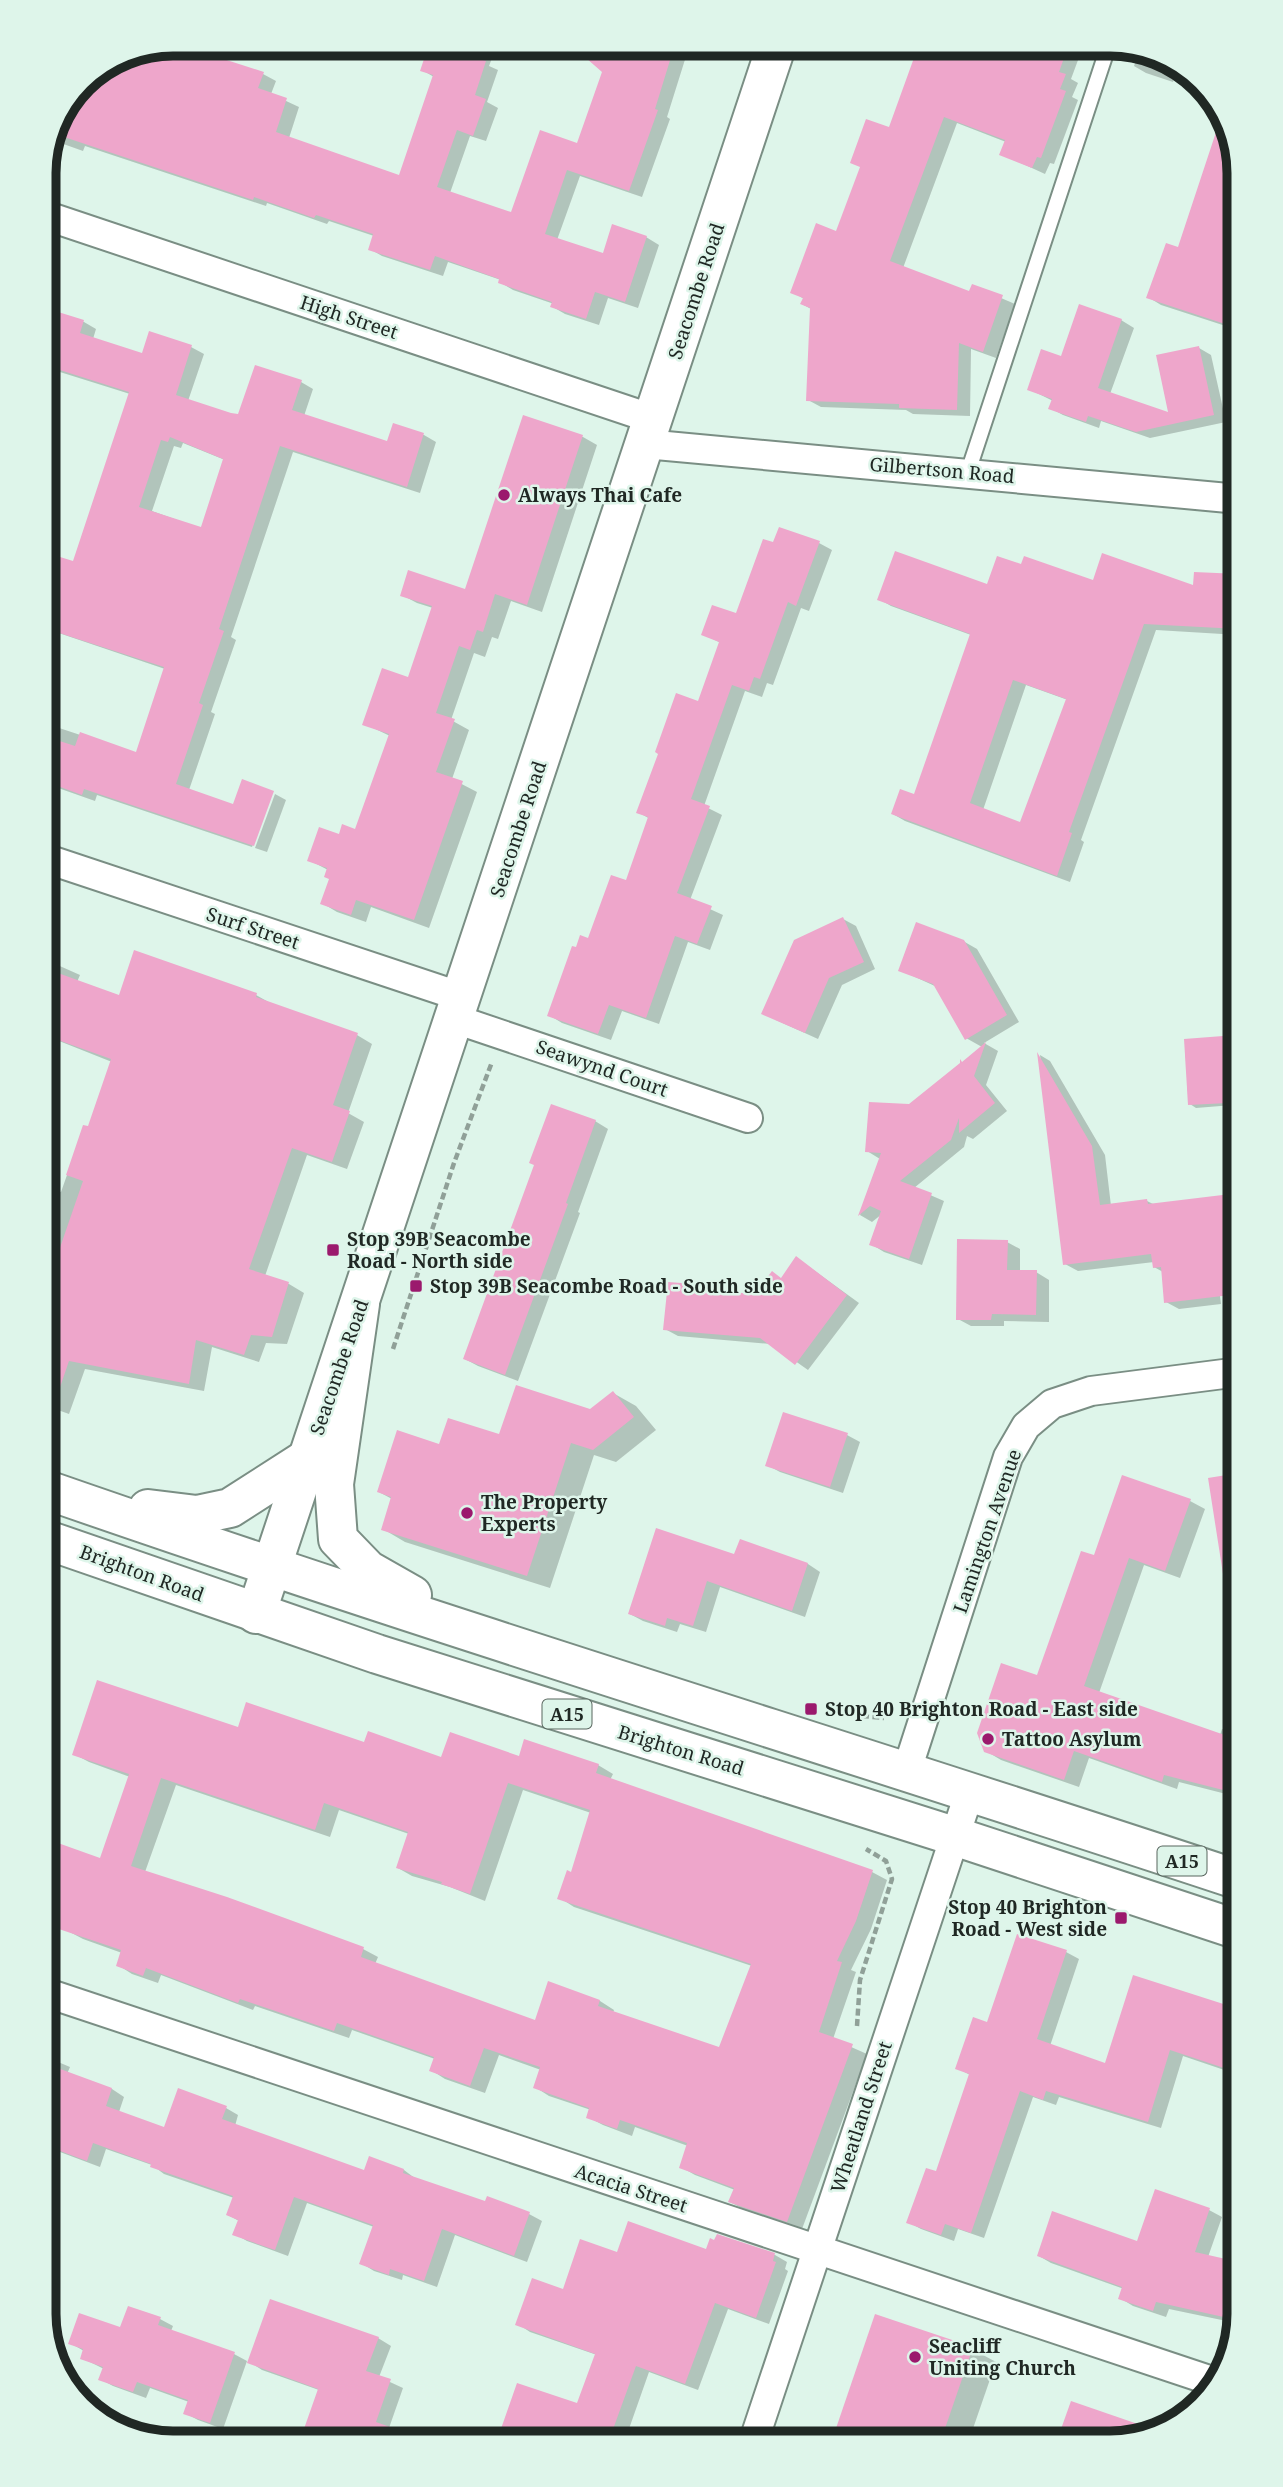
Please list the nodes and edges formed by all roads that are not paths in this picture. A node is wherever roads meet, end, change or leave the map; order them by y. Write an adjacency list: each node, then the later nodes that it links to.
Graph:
1 (773, 56): 4 (main road, Seacombe Road)
2 (1105, 56): 5 (lane)
3 (56, 219): 4 (street, High Street)
4 (649, 431): 5 (street, Gilbertson Road); 8 (main road, Seacombe Road)
5 (968, 472): 6 (street, Gilbertson Road)
6 (1227, 498)
7 (56, 863): 8 (street, Surf Street)
8 (459, 1008): 9 (street, Seawynd Court); 10 (main road, Seacombe Road)
9 (748, 1118)
10 (360, 1304): 12 (main road, Seacombe Road); 17 (main road)
11 (1227, 1374): 18 (street, Lamington Avenue)
12 (308, 1458): 13 (main road); 15 (main road, Seacombe Road)
13 (59, 1494): 15 (main road, A15)
14 (56, 1543): 16 (main road, Brighton Road / A15)
15 (272, 1566): 16 (main road, Seacombe Road); 17 (main road, A15)
16 (256, 1614): 20 (main road, Brighton Road / A15)
17 (479, 1634): 18 (main road, A15)
18 (906, 1770): 19 (main road, A15)
19 (970, 1790): 20 (street, Wheatland Street); 21 (main road, A15)
20 (954, 1836): 22 (main road, Brighton Road / A15); 24 (street, Wheatland Street)
21 (1227, 1876)
22 (1227, 1926)
23 (56, 1996): 24 (street, Acacia Street)
24 (817, 2250): 25 (street, Acacia Street); 26 (street, Wheatland Street)
25 (1207, 2379)
26 (757, 2431)

